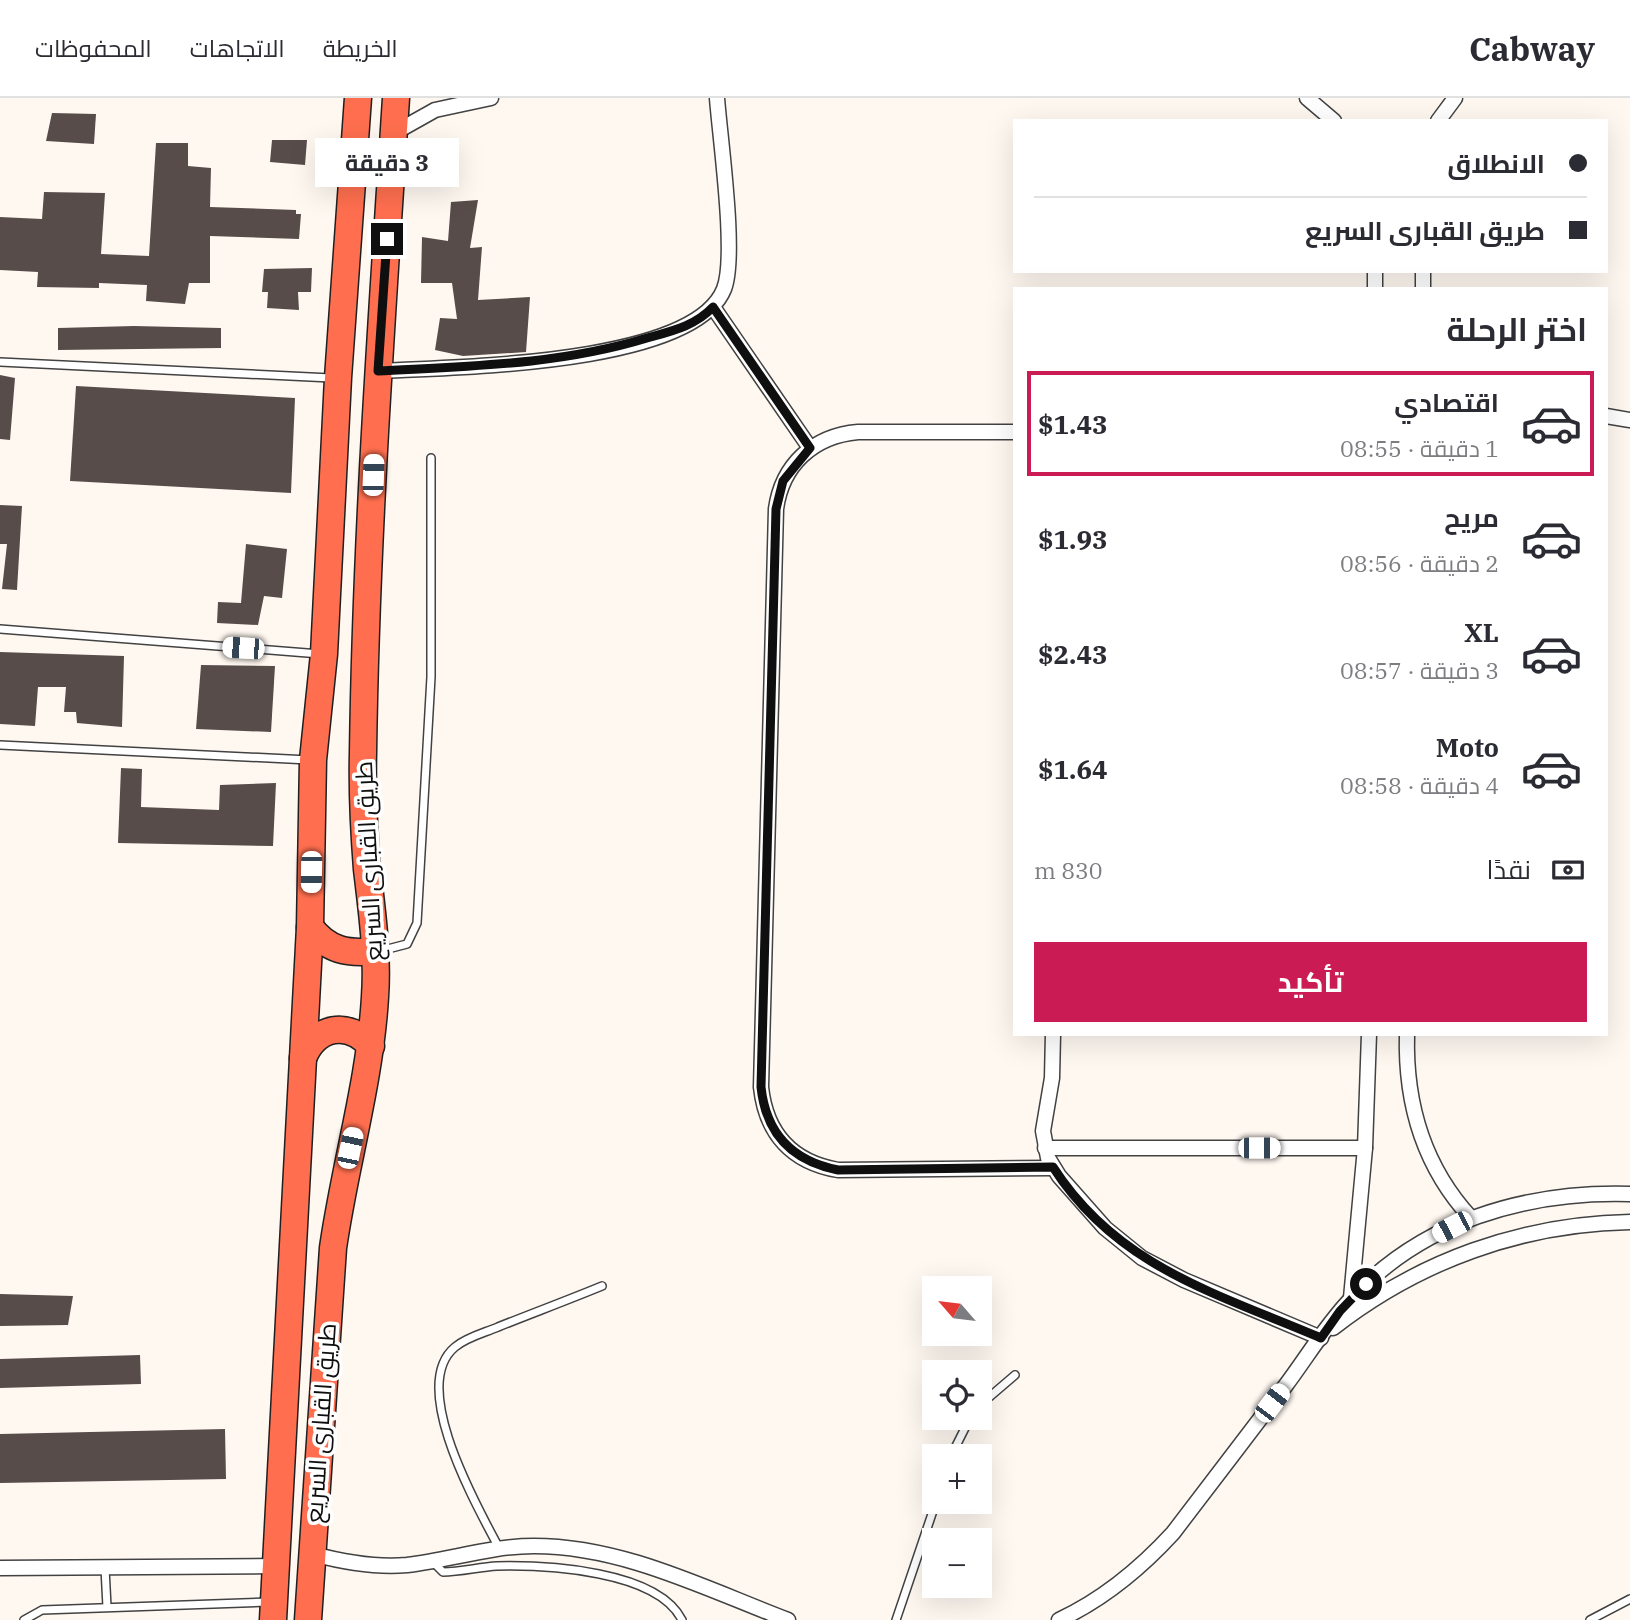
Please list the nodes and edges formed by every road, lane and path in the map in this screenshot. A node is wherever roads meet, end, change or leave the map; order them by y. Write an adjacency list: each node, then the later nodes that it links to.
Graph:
1 (345, 98): 11 (highway)
2 (358, 98): 11 (highway)
3 (396, 98): 10 (highway, طريق القبارى السريع)
4 (491, 98): 10 (street)
5 (717, 98): 12 (street)
6 (1307, 98): 8 (street)
7 (1455, 98): 9 (street)
8 (1332, 119)
9 (1439, 119)
10 (394, 133): 14 (highway, طريق القبارى السريع)
11 (354, 163): 15 (highway, طريق القبارى السريع)
12 (713, 307): 14 (street); 19 (street)
13 (0, 362): 15 (lane)
14 (378, 371): 26 (highway, طريق القبارى السريع)
15 (338, 379): 22 (highway, طريق القبارى السريع)
16 (1608, 416): 17 (street)
17 (1630, 420)
18 (1013, 432): 19 (street)
19 (810, 448): 34 (street)
20 (431, 458): 26 (lane)
21 (0, 629): 22 (lane)
22 (324, 654): 24 (highway, طريق القبارى السريع)
23 (0, 745): 24 (lane)
24 (313, 760): 25 (highway, طريق القبارى السريع)
25 (310, 927): 26 (highway); 31 (highway, طريق القبارى السريع)
26 (376, 951): 30 (highway, طريق القبارى السريع)
27 (1054, 1036): 32 (street)
28 (1369, 1036): 33 (street)
29 (1406, 1036): 36 (street)
30 (371, 1046): 31 (highway); 45 (highway, طريق القبارى السريع)
31 (303, 1058): 47 (highway, طريق القبارى السريع)
32 (1045, 1148): 33 (street); 34 (street)
33 (1366, 1148): 39 (street)
34 (1053, 1167): 40 (street)
35 (1630, 1194): 36 (street)
36 (1471, 1218): 39 (street)
37 (1630, 1222): 40 (street)
38 (602, 1286): 44 (lane)
39 (1351, 1298): 40 (street)
40 (1321, 1338): 58 (street)
41 (1015, 1376): 42 (lane)
42 (992, 1395)
43 (932, 1514): 57 (lane)
44 (499, 1548): 46 (street); 56 (street)
45 (313, 1554): 46 (street); 54 (highway, طريق القبارى السريع)
46 (433, 1561): 55 (lane)
47 (277, 1566): 48 (street); 52 (highway, طريق القبارى السريع)
48 (105, 1567): 49 (street); 51 (lane)
49 (0, 1568)
50 (1630, 1600): 59 (lane)
51 (107, 1607): 52 (lane); 53 (lane)
52 (274, 1611)
53 (24, 1620)
54 (308, 1620)
55 (682, 1620)
56 (788, 1620)
57 (896, 1620)
58 (1059, 1620)
59 (1590, 1620)

